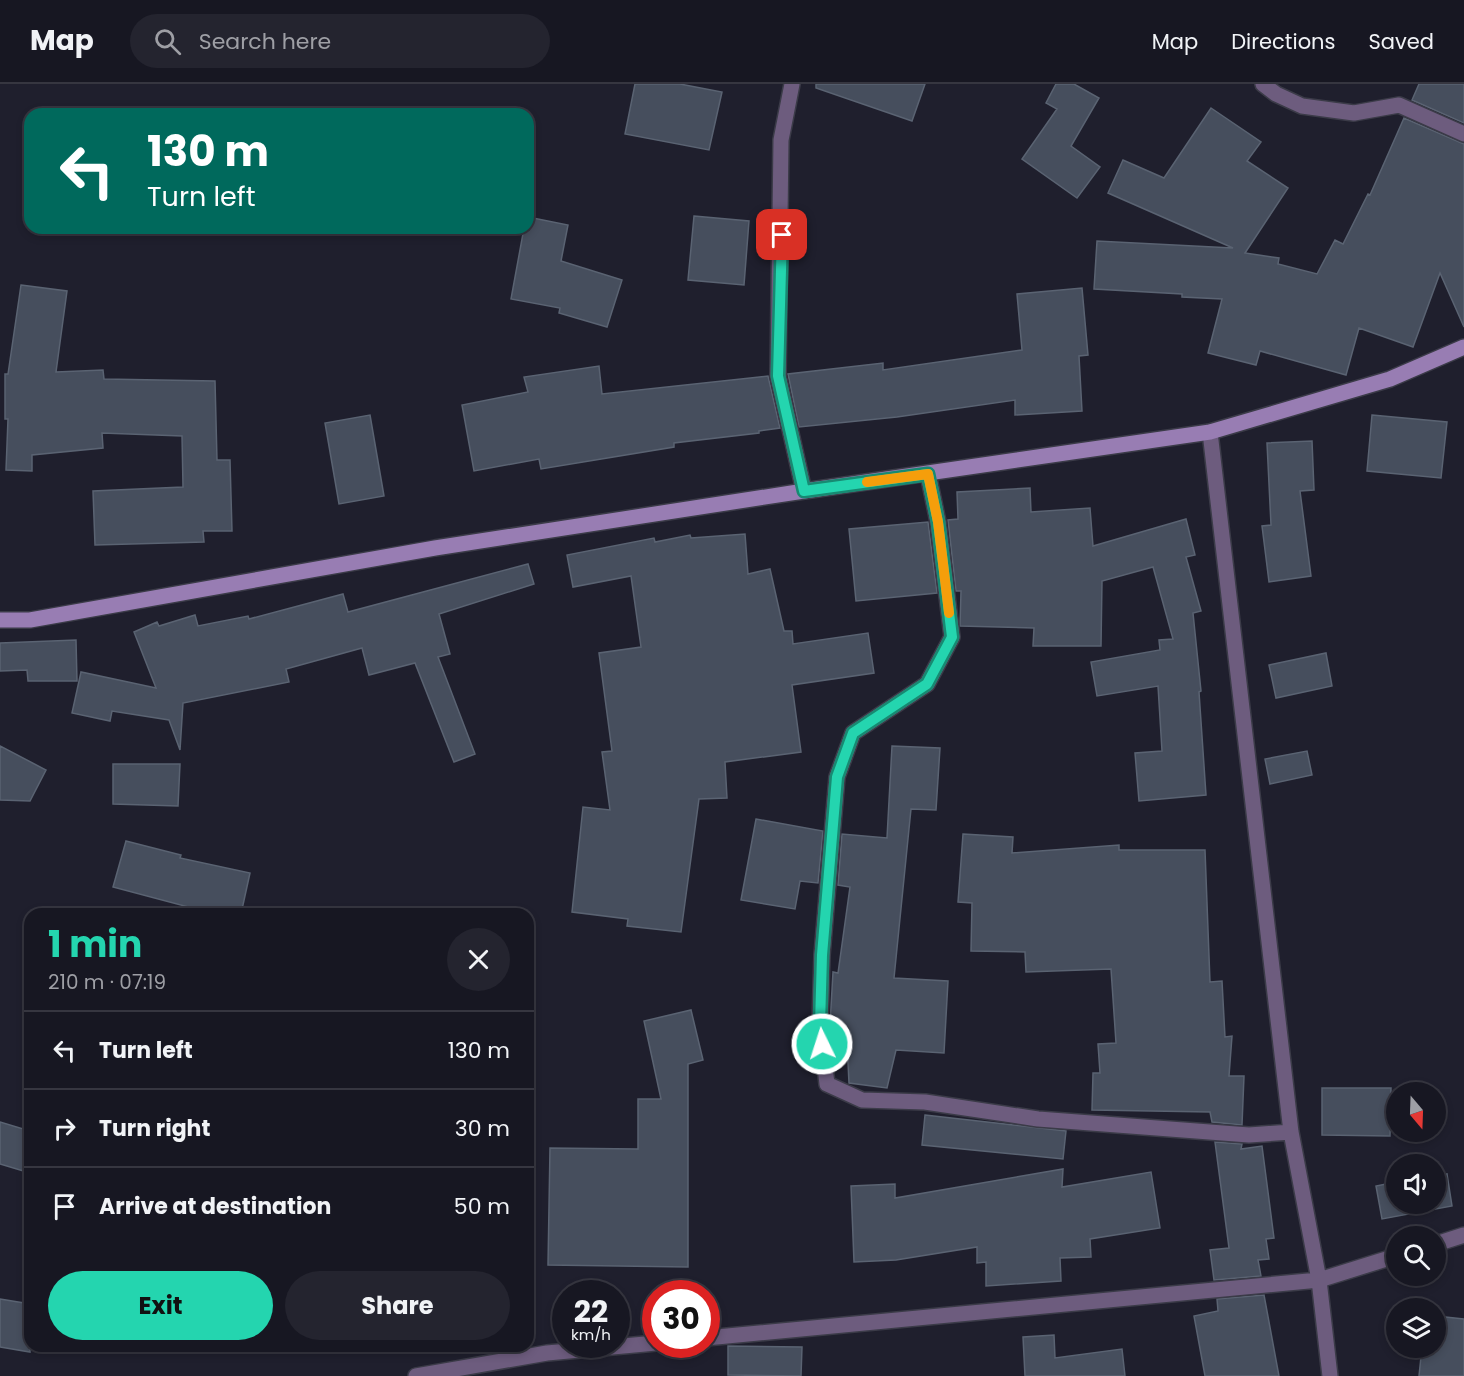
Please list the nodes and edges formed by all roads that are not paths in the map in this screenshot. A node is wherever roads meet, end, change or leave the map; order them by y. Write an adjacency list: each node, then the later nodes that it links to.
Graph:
1 (792, 84): 7 (street)
2 (1263, 84): 3 (street)
3 (1464, 134)
4 (1464, 347): 5 (street)
5 (1210, 432): 6 (street); 9 (street)
6 (928, 474): 7 (street); 9 (street)
7 (804, 491): 8 (street)
8 (0, 620)
9 (1291, 1132): 13 (street)
10 (1464, 1235): 11 (street)
11 (1446, 1241)
12 (1386, 1259): 13 (street)
13 (1319, 1280): 14 (street); 17 (street)
14 (720, 1337)
15 (642, 1343): 16 (street)
16 (416, 1376)
17 (1330, 1376)

